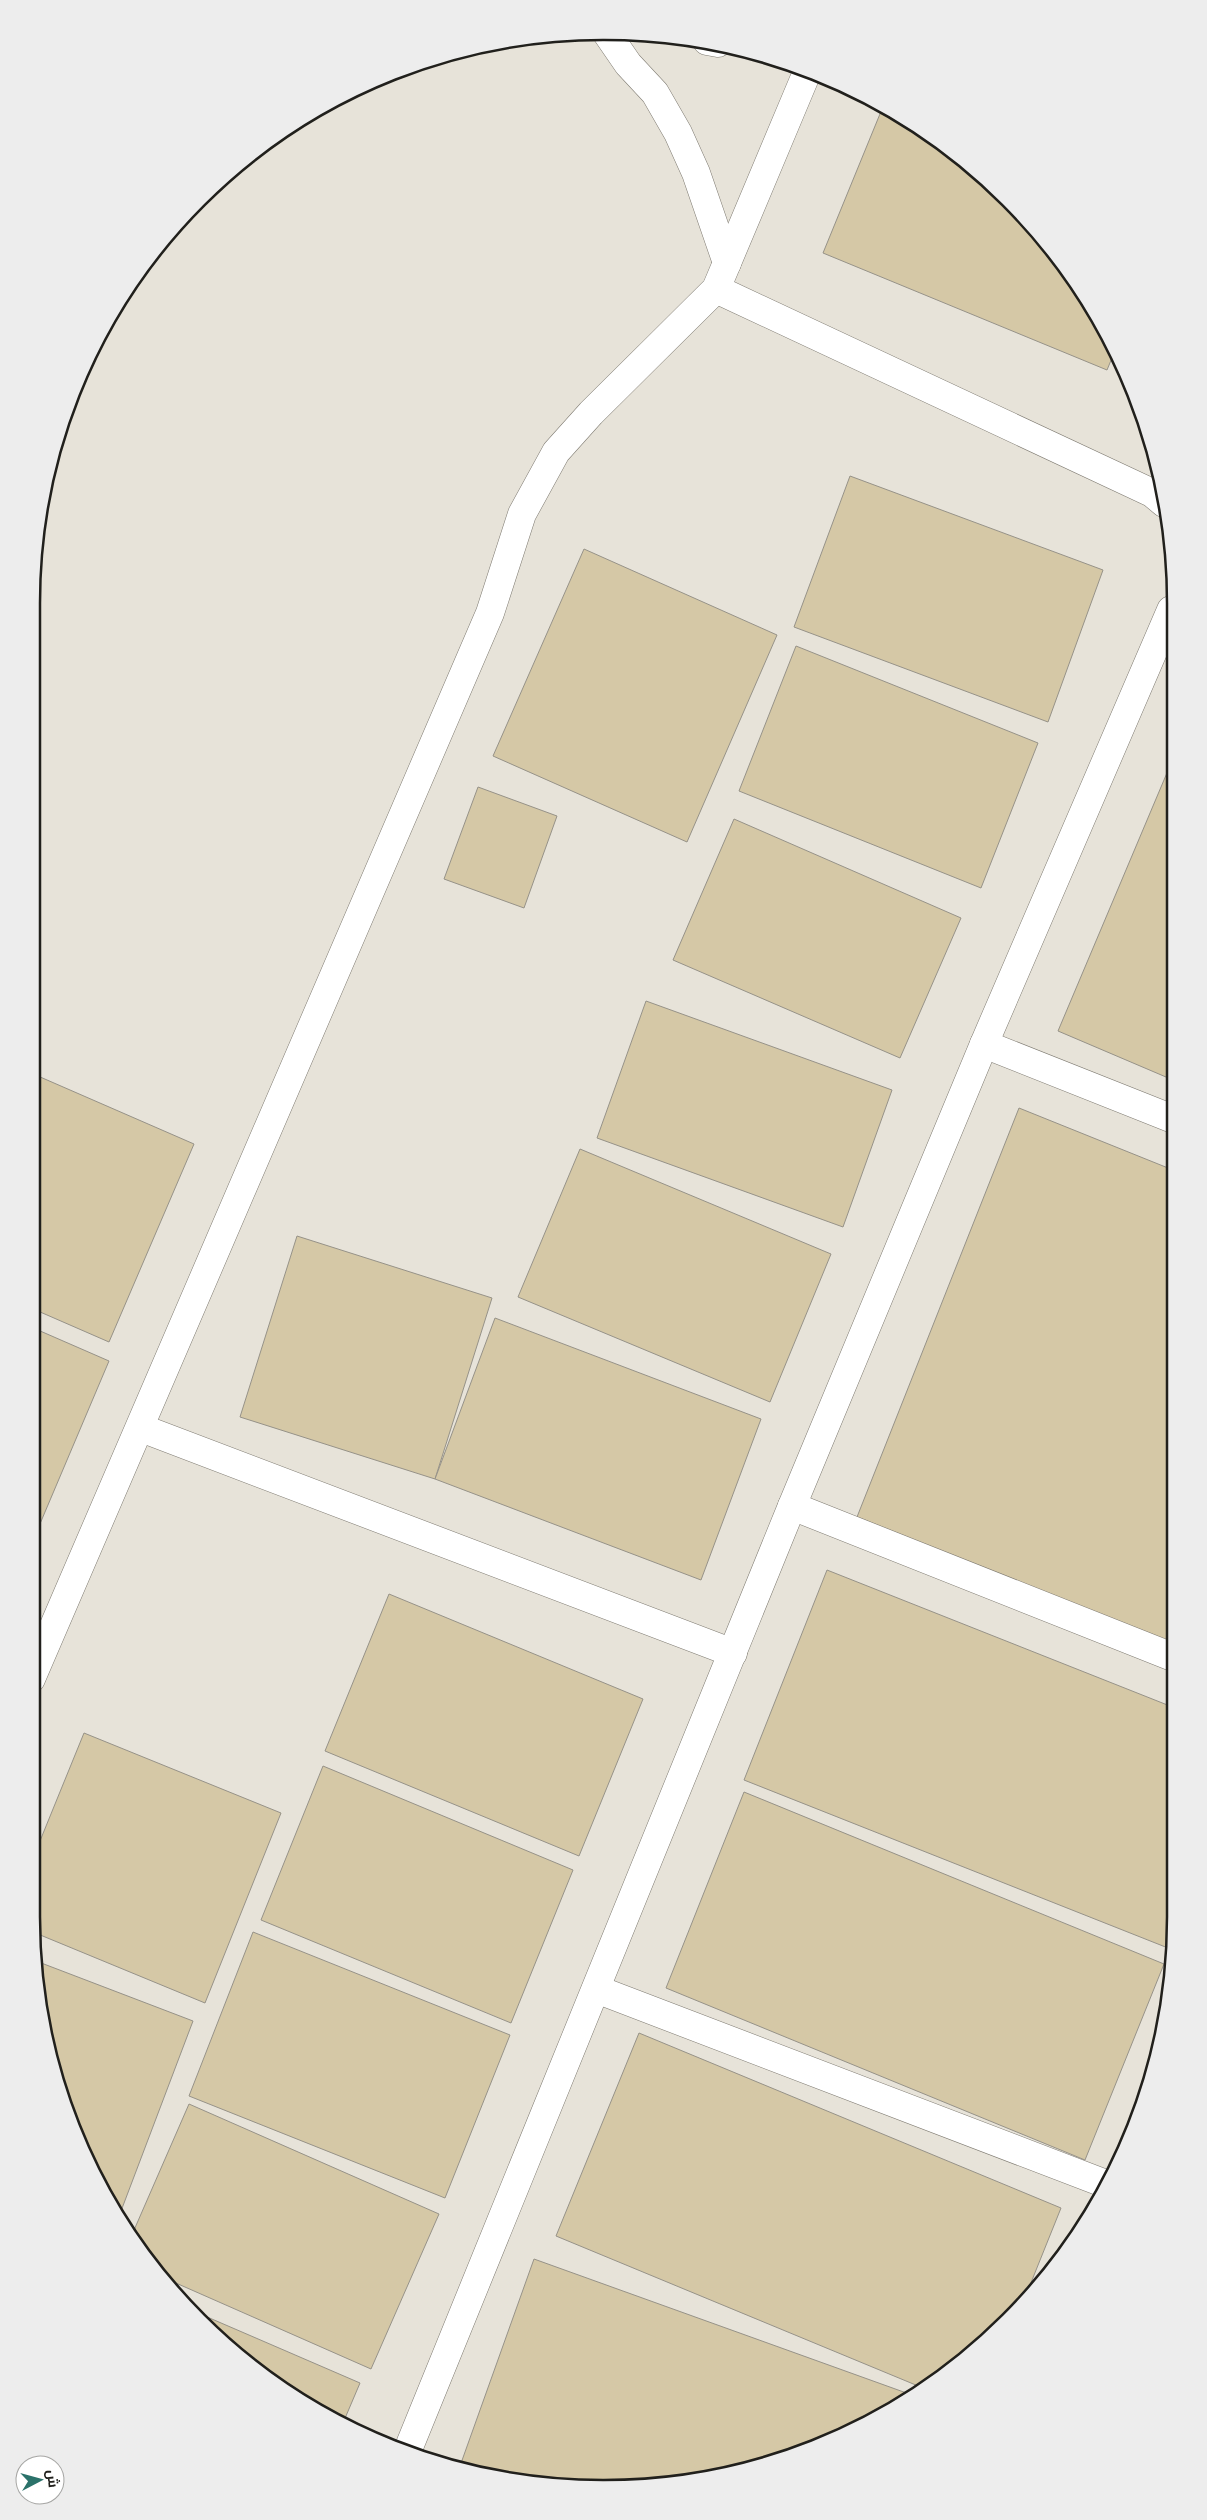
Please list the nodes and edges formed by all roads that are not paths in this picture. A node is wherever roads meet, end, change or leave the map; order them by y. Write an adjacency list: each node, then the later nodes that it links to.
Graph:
1 (612, 40): 3 (street)
2 (805, 78): 3 (street)
3 (727, 263): 4 (street)
4 (716, 289): 5 (street); 9 (street)
5 (1156, 497)
6 (1167, 619): 7 (street)
7 (984, 1044): 8 (street); 10 (street)
8 (1167, 1117)
9 (141, 1428): 11 (street); 12 (street)
10 (792, 1506): 12 (street); 13 (street)
11 (42, 1630)
12 (733, 1653): 14 (street)
13 (1167, 1655)
14 (596, 1989): 15 (street); 16 (street)
15 (1101, 2182)
16 (410, 2445)

